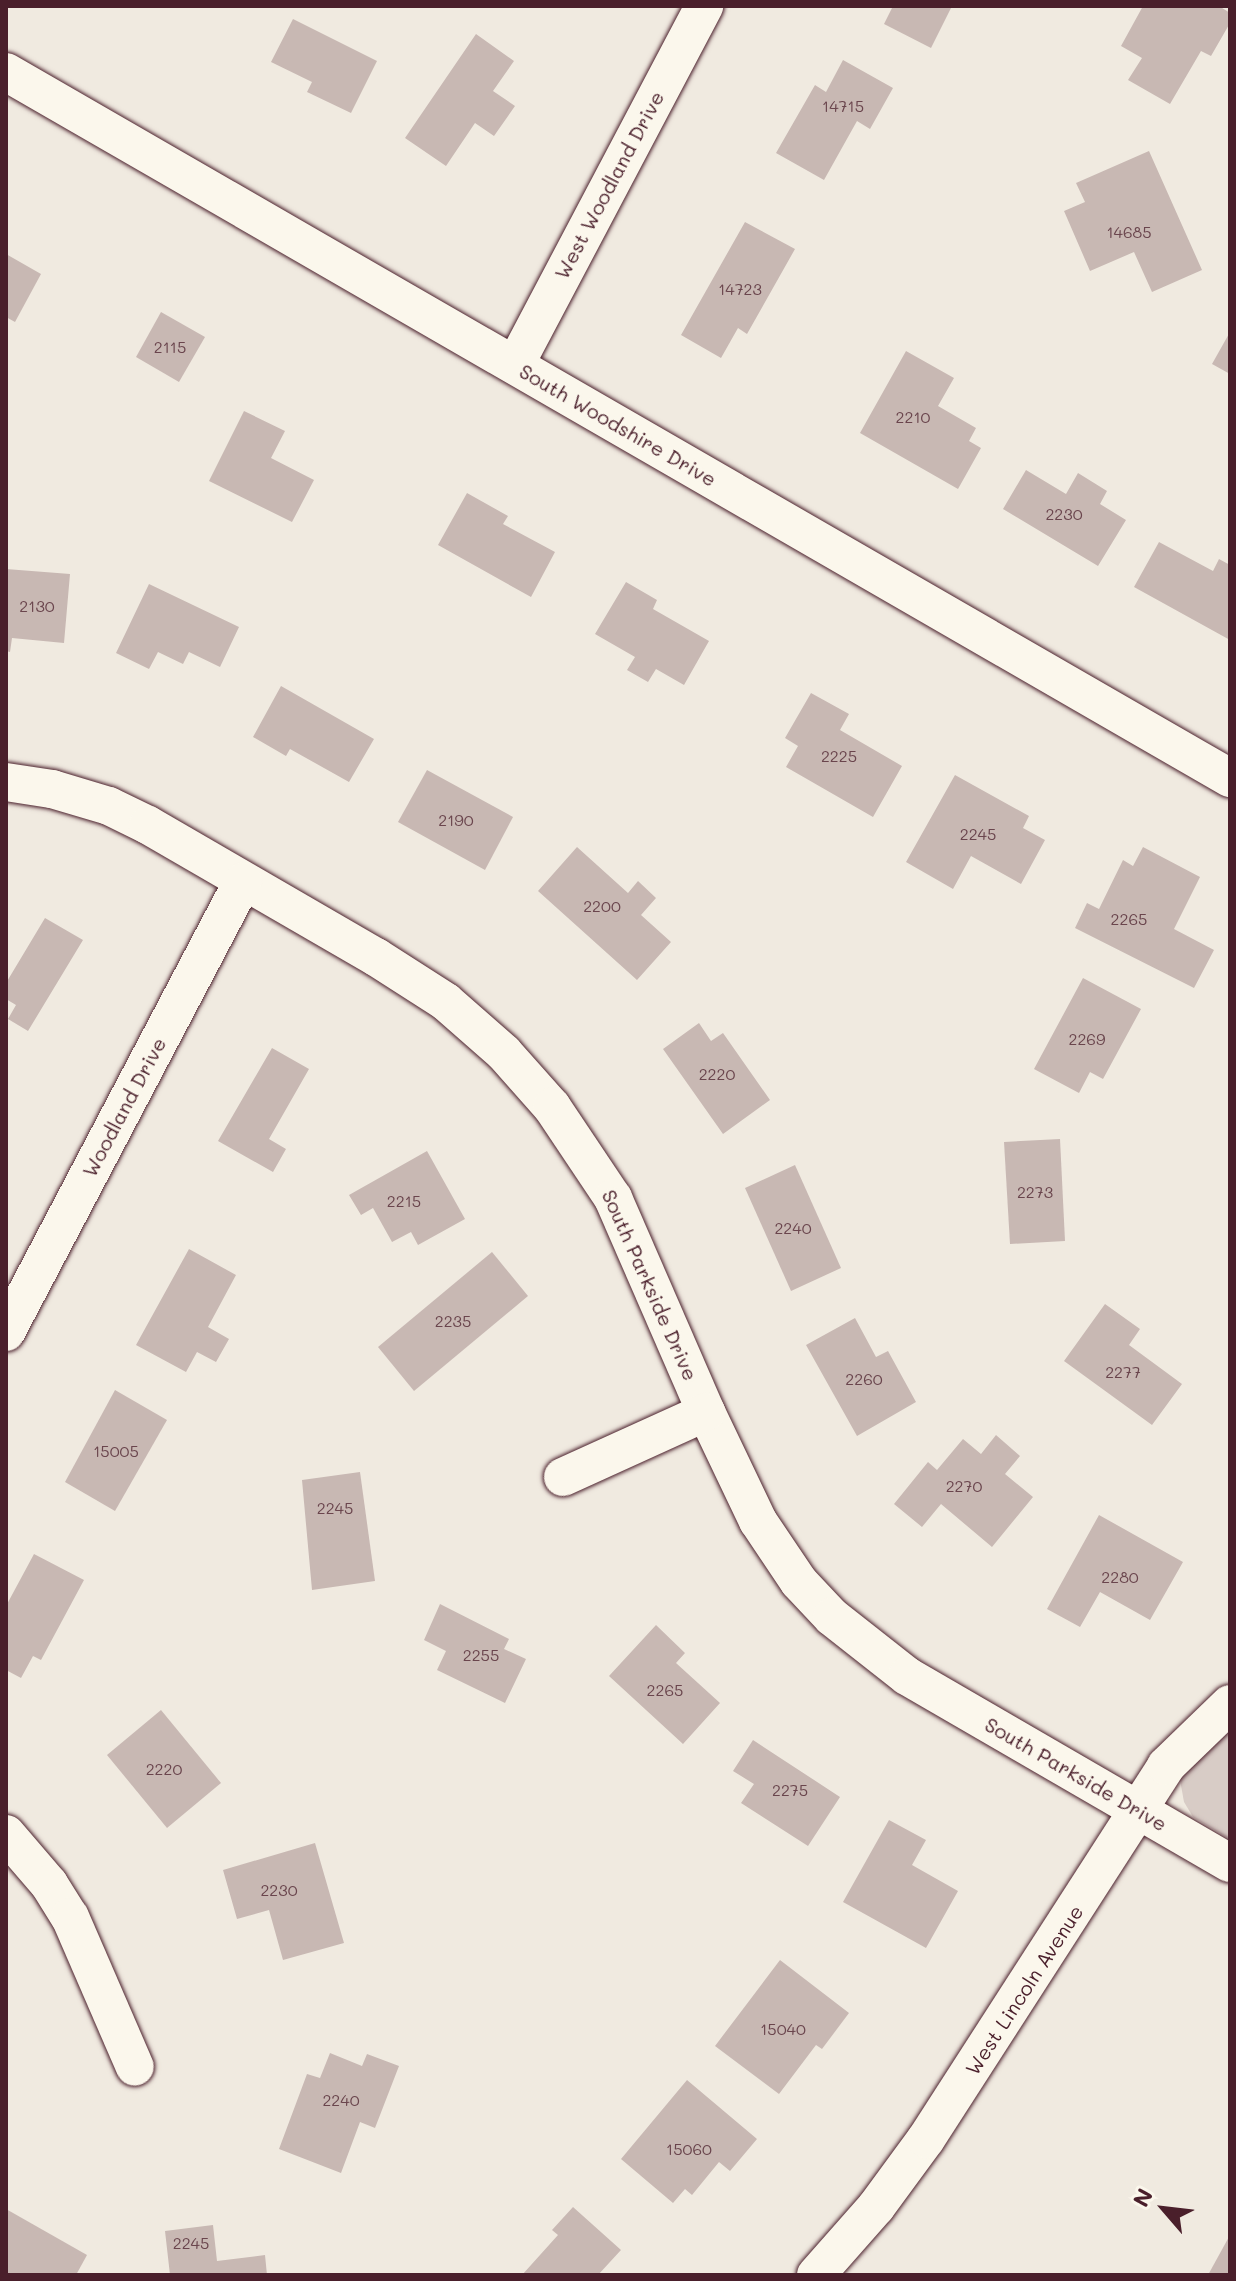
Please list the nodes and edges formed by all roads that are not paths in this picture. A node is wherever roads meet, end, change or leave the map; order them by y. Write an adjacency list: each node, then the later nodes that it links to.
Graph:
1 (704, 6): 3 (street, West Woodland Drive)
2 (6, 72): 3 (street, South Woodshire Drive)
3 (515, 365): 4 (street, South Woodshire Drive)
4 (1230, 778)
5 (6, 782): 6 (street, South Parkside Drive)
6 (243, 881): 7 (street, Woodland Drive); 8 (street, South Parkside Drive)
7 (6, 1332)
8 (706, 1412): 9 (street); 11 (street, South Parkside Drive)
9 (563, 1477)
10 (1230, 1704): 11 (street, West Lincoln Avenue)
11 (1136, 1810): 13 (street, South Parkside Drive); 15 (street, West Lincoln Avenue)
12 (6, 1834): 14 (street)
13 (1230, 1863)
14 (135, 2067)
15 (816, 2275)

